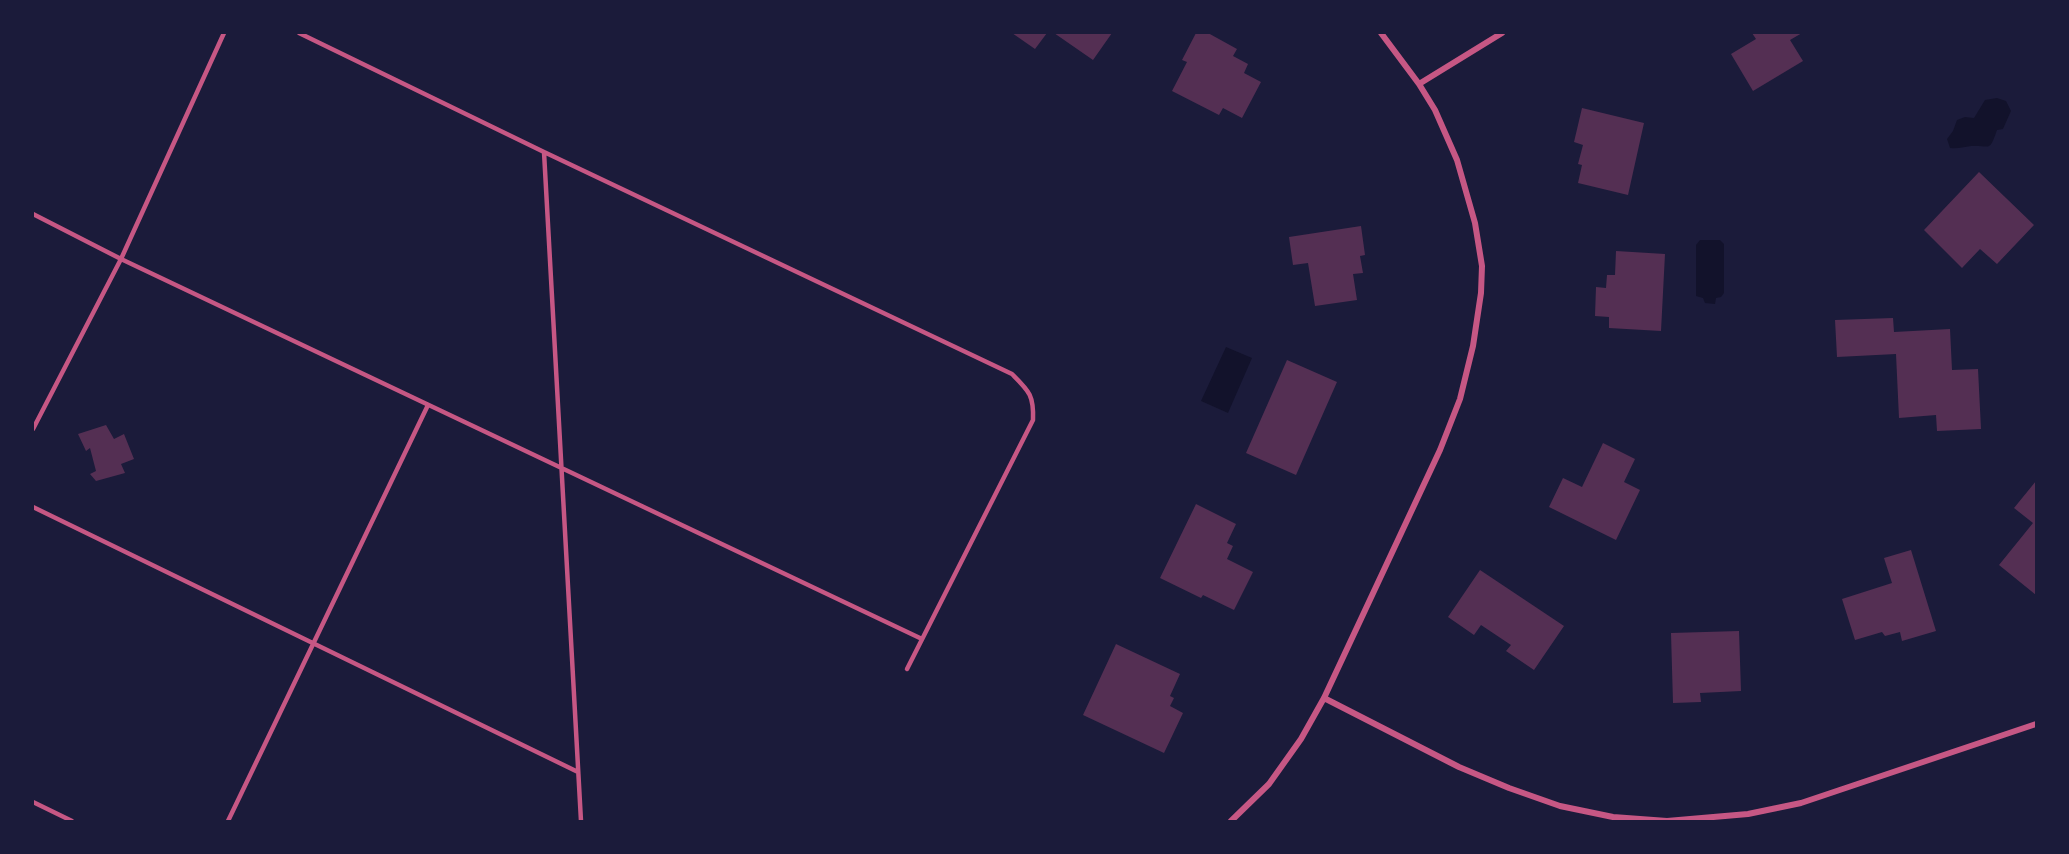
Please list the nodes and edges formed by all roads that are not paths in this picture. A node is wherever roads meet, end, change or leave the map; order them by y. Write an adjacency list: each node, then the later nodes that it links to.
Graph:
1 (224, 33): 8 (lane)
2 (299, 33): 6 (lane)
3 (1381, 33): 5 (street)
4 (1502, 33): 5 (street)
5 (1419, 84): 16 (street)
6 (544, 152): 11 (lane); 13 (lane)
7 (33, 214): 8 (lane)
8 (121, 259): 9 (lane); 10 (lane)
9 (428, 405): 11 (lane); 14 (lane)
10 (33, 429)
11 (562, 468): 13 (lane); 18 (lane)
12 (33, 507): 14 (lane)
13 (922, 639): 15 (lane)
14 (313, 643): 18 (lane); 21 (lane)
15 (907, 669)
16 (1324, 698): 17 (street); 23 (street)
17 (2036, 724)
18 (578, 772): 22 (lane)
19 (33, 802): 20 (lane)
20 (72, 821)
21 (228, 821)
22 (581, 821)
23 (1232, 821)

